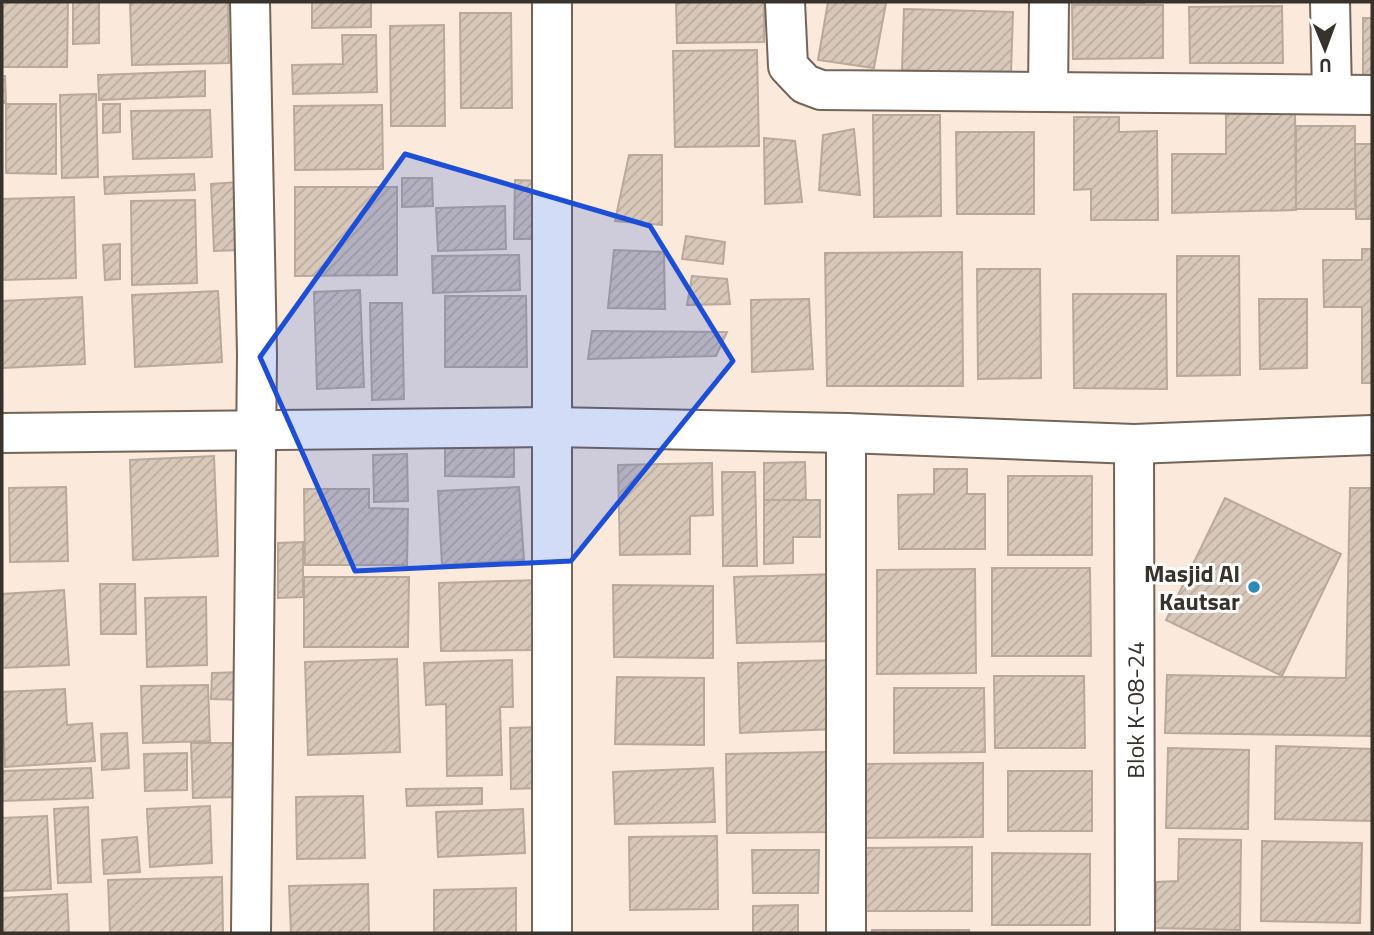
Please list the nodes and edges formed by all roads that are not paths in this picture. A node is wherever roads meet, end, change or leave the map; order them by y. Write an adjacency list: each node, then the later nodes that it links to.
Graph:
1 (250, 2): 10 (street)
2 (552, 2): 9 (street)
3 (785, 2): 6 (street)
4 (1049, 2): 6 (street)
5 (1330, 2): 7 (street)
6 (1048, 91): 7 (street)
7 (1332, 94): 8 (street)
8 (1372, 95)
9 (552, 427): 10 (street); 12 (street); 16 (street)
10 (257, 432): 11 (street); 15 (street)
11 (2, 433)
12 (846, 433): 14 (street); 17 (street)
13 (1372, 435): 14 (street)
14 (1134, 444): 18 (street, Blok K-08-24)
15 (251, 933)
16 (552, 933)
17 (846, 933)
18 (1135, 933)

